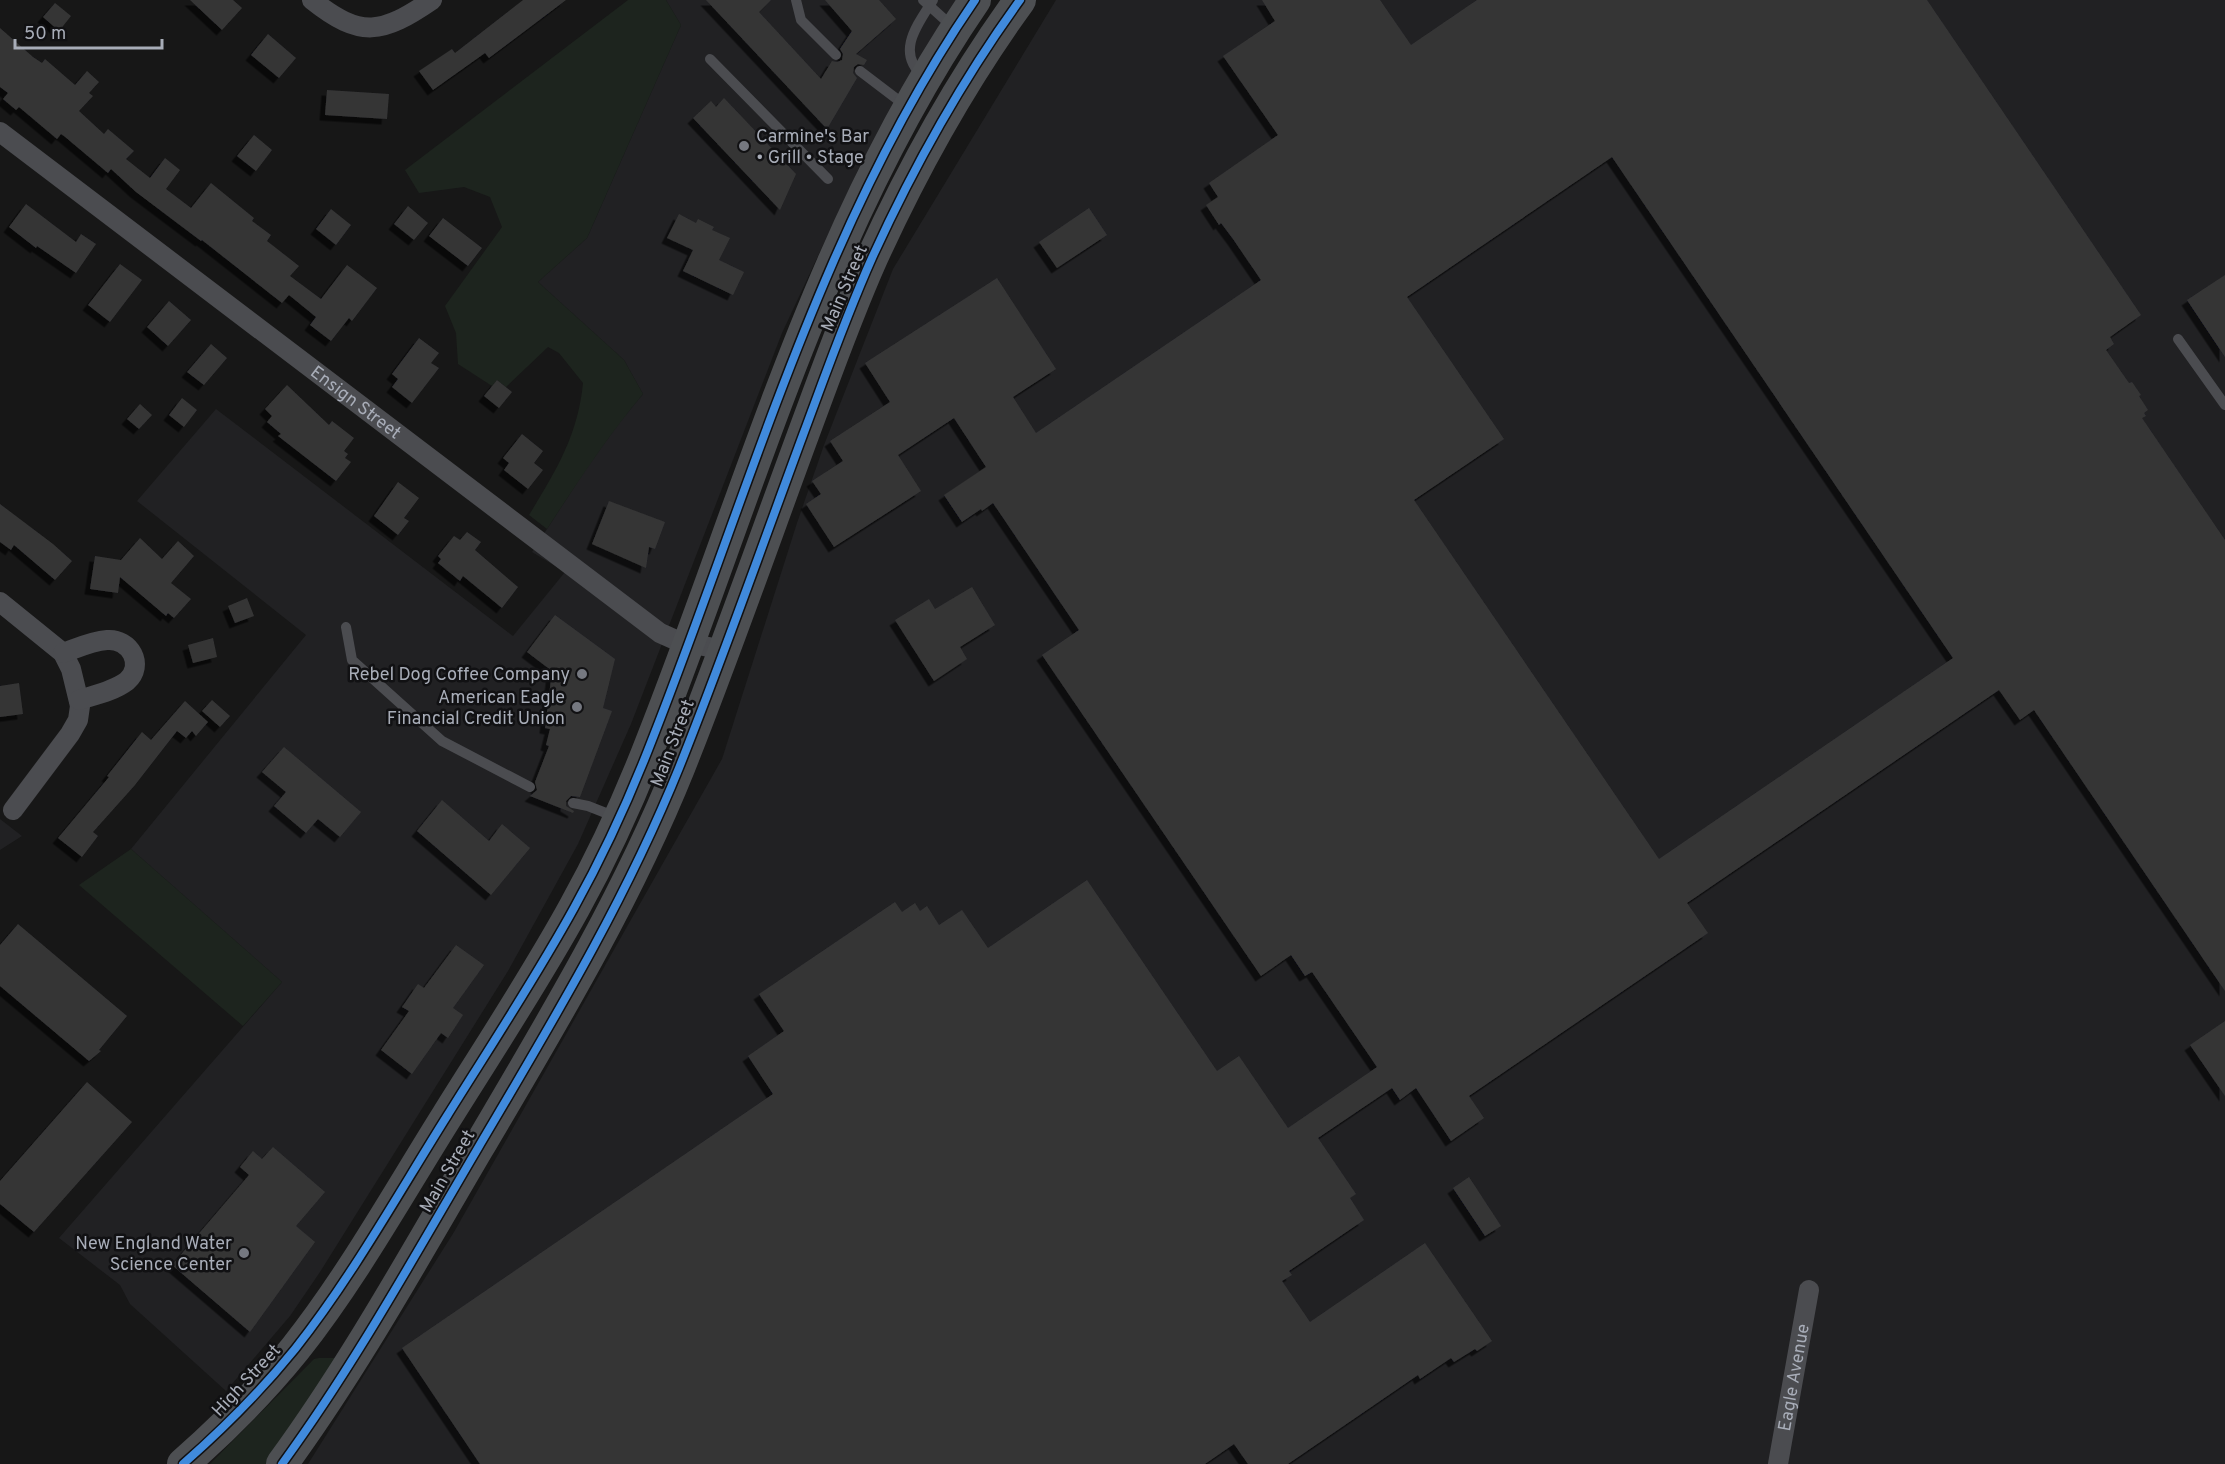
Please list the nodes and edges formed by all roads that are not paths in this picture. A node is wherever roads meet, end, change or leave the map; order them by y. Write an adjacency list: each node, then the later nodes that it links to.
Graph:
1 (312, 0): 2 (street)
2 (432, 0)
3 (796, 0): 8 (lane)
4 (975, 0): 7 (main road, Main Street)
5 (1020, 0): 20 (main road, Main Street)
6 (928, 2): 7 (lane); 11 (lane)
7 (955, 30): 11 (main road, Main Street)
8 (836, 55)
9 (710, 59): 14 (lane)
10 (860, 71): 12 (lane)
11 (926, 78): 12 (main road, Main Street)
12 (908, 108): 19 (main road, Main Street)
13 (0, 132): 19 (street, Ensign Street)
14 (828, 179)
15 (2178, 339): 16 (lane)
16 (2225, 405)
17 (0, 602): 21 (street)
18 (346, 627): 23 (lane)
19 (689, 643): 20 (street, Ensign Street); 26 (main road, Main Street)
20 (724, 650): 28 (main road, Main Street)
21 (63, 653): 22 (street); 22 (street)
22 (79, 700): 25 (street)
23 (530, 787)
24 (573, 803): 26 (lane)
25 (13, 810)
26 (619, 818): 27 (main road, Main Street)
27 (592, 874): 28 (main road); 30 (main road, Main Street)
28 (624, 890): 31 (main road, Main Street)
29 (1809, 1290): 34 (street, Eagle Avenue)
30 (324, 1310): 31 (main road); 32 (main road, High Street)
31 (364, 1341): 33 (main road, Main Street)
32 (183, 1464)
33 (282, 1464)
34 (1778, 1464)

